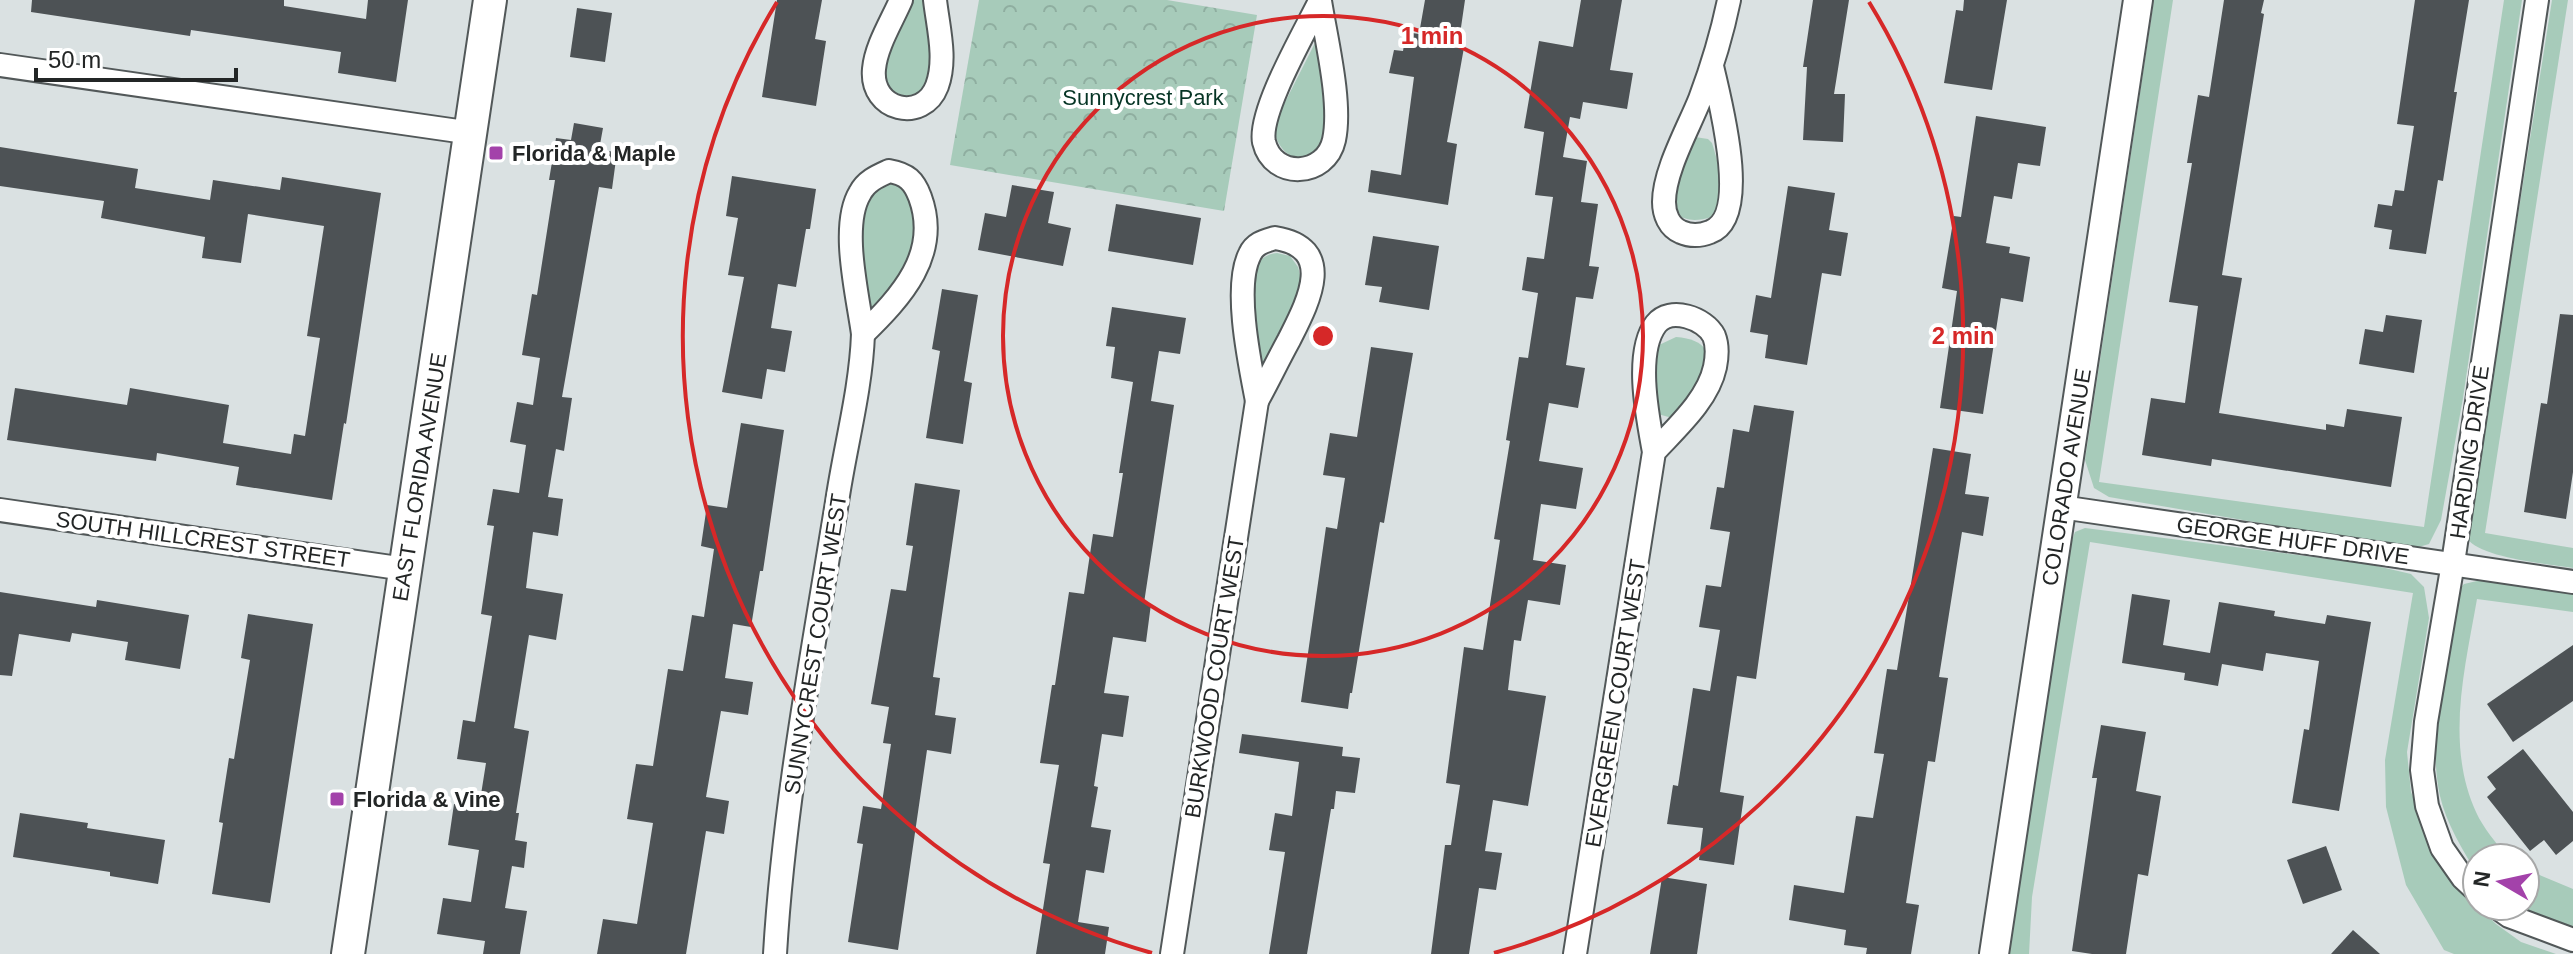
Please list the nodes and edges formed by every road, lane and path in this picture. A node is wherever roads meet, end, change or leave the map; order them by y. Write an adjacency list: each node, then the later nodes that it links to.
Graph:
1 (490, 0): 10 (main road, EAST FLORIDA AVENUE)
2 (901, 0): 3 (street)
3 (935, 0)
4 (1320, 0): 4 (street)
5 (1729, 0): 9 (street)
6 (2138, 0): 14 (street, COLORADO AVENUE)
7 (2537, 0): 16 (street, HARDING DRIVE)
8 (0, 65): 10 (street)
9 (1712, 66): 9 (street)
10 (472, 133): 17 (main road, EAST FLORIDA AVENUE)
11 (863, 334): 11 (street, SUNNYCREST COURT WEST); 23 (street, SUNNYCREST COURT WEST)
12 (1257, 401): 12 (street, BURKWOOD COURT WEST); 24 (street, BURKWOOD COURT WEST)
13 (1654, 452): 13 (street, EVERGREEN COURT WEST); 25 (street, EVERGREEN COURT WEST)
14 (2061, 507): 16 (street, GEORGE HUFF DRIVE); 26 (street, COLORADO AVENUE)
15 (0, 510): 17 (street, SOUTH HILLCREST STREET)
16 (2453, 563): 18 (street, GEORGE HUFF DRIVE); 19 (street, HARDING DRIVE)
17 (405, 569): 22 (main road, EAST FLORIDA AVENUE)
18 (2573, 582)
19 (2461, 875)
20 (2525, 922): 21 (street)
21 (2573, 940)
22 (348, 954)
23 (775, 954)
24 (1172, 954)
25 (1575, 954)
26 (1994, 954)

